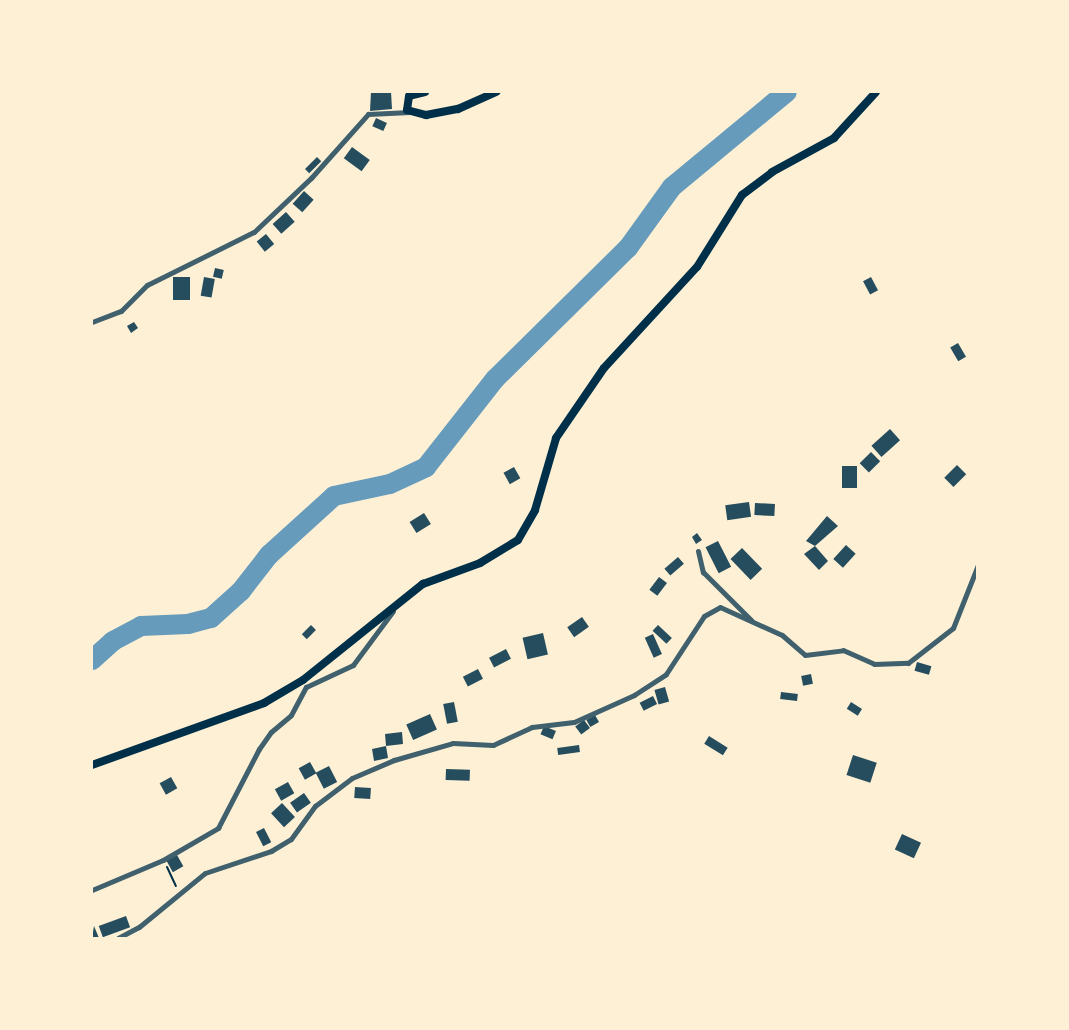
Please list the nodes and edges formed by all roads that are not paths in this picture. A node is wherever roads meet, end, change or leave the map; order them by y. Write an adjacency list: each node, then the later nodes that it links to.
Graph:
1 (425, 92): 4 (main road)
2 (496, 92): 5 (main road)
3 (876, 92): 9 (main road)
4 (413, 93): 5 (main road)
5 (410, 112): 6 (street)
6 (92, 322)
7 (698, 551): 10 (street)
8 (978, 565): 10 (street)
9 (396, 606): 11 (main road); 12 (street)
10 (755, 625): 13 (street)
11 (92, 765)
12 (92, 890)
13 (118, 939)

